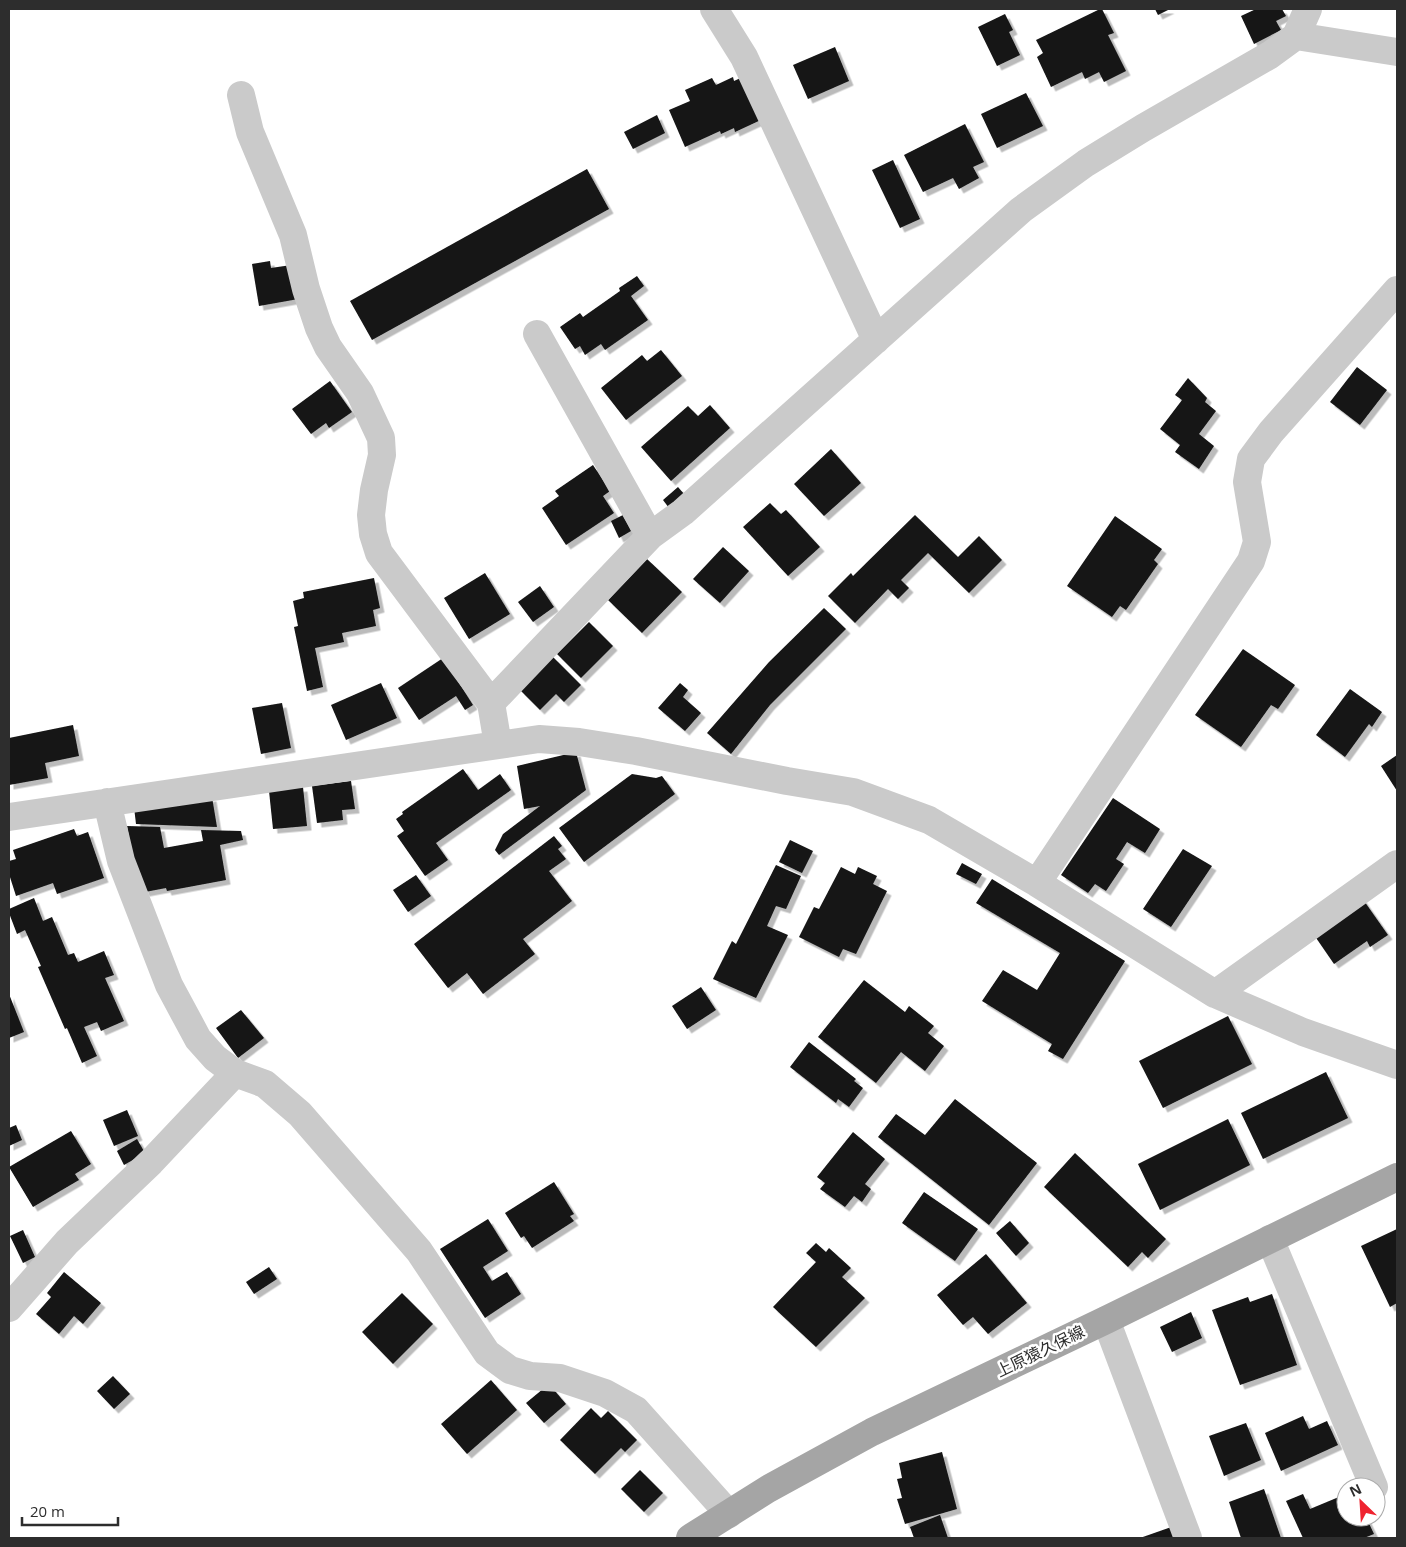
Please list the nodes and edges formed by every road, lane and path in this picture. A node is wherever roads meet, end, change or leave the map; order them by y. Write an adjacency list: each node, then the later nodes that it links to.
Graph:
1 (714, 9): 8 (street)
2 (1308, 9): 3 (street)
3 (1296, 36): 4 (street); 8 (street)
4 (1397, 52)
5 (242, 95): 10 (street)
6 (1397, 291): 15 (street)
7 (537, 334): 9 (street)
8 (876, 340): 9 (street)
9 (650, 536): 10 (street)
10 (491, 703): 11 (street)
11 (498, 745): 12 (street); 15 (street)
12 (107, 802): 13 (street); 18 (street)
13 (9, 817)
14 (1397, 864): 16 (street)
15 (1037, 883): 16 (street)
16 (1215, 994): 17 (street)
17 (1397, 1065)
18 (235, 1073): 21 (street); 24 (street)
19 (1397, 1176): 20 (main road, 上原猿久保線)
20 (1270, 1239): 22 (main road, 上原猿久保線); 23 (street)
21 (9, 1308)
22 (1106, 1320): 24 (main road, 上原猿久保線); 26 (street)
23 (1369, 1477)
24 (728, 1514): 25 (main road, 上原猿久保線)
25 (690, 1538)
26 (1188, 1538)

